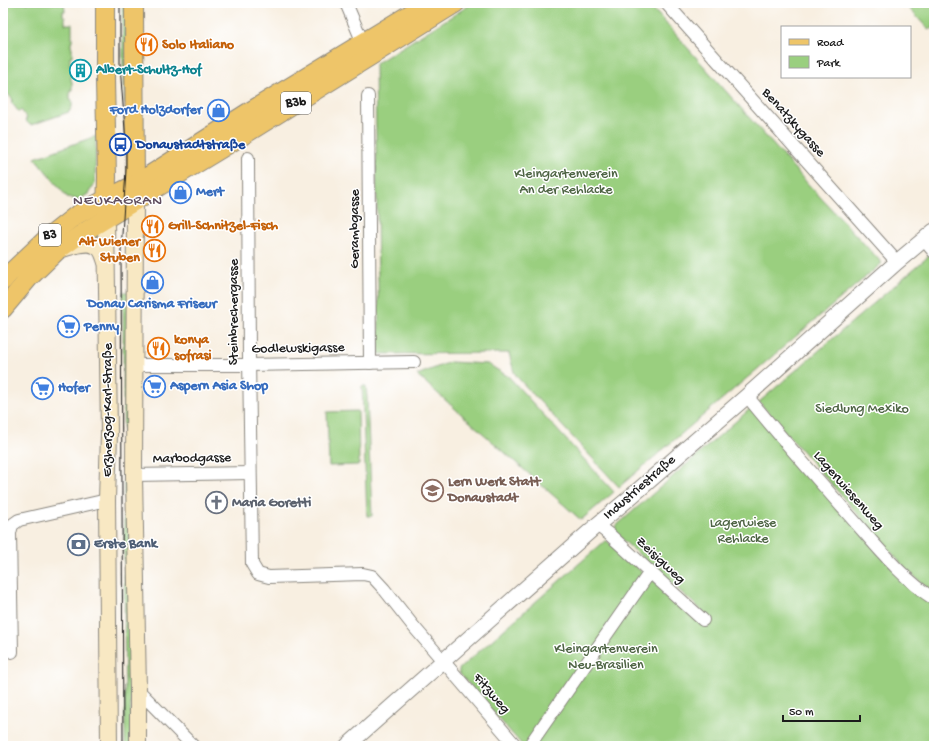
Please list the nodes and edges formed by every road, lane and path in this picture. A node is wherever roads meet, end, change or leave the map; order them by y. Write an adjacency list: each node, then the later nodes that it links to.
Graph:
1 (105, 3): 11 (main road, Erzherzog-Karl-Straße)
2 (134, 3): 10 (main road, Erzherzog-Karl-Straße)
3 (346, 3): 7 (street)
4 (428, 3): 7 (main road, B3b)
5 (456, 3): 10 (main road, B3b)
6 (666, 3): 17 (street, Benatzkygasse)
7 (363, 43): 10 (main road, B3b)
8 (368, 96): 21 (street, Gerambgasse)
9 (248, 158): 23 (street, Steinbrechergasse)
10 (135, 193): 11 (main road, B3b); 12 (main road, B3); 22 (main road, Erzherzog-Karl-Straße)
11 (106, 199): 12 (main road, Erzherzog-Karl-Straße); 18 (main road, B3)
12 (106, 219): 14 (main road, B3); 16 (main road, Erzherzog-Karl-Straße)
13 (929, 236): 15 (street); 17 (street, Industriestraße)
14 (57, 251): 16 (main road); 19 (main road, B3)
15 (934, 252)
16 (106, 262): 27 (main road, Erzherzog-Karl-Straße)
17 (897, 262): 24 (street, Industriestraße)
18 (3, 281)
19 (3, 309)
20 (414, 362): 21 (street, Godlewskigasse)
21 (370, 363): 23 (street, Godlewskigasse)
22 (135, 365): 23 (street, Godlewskigasse); 26 (main road, Erzherzog-Karl-Straße)
23 (249, 365): 25 (street, Steinbrechergasse)
24 (747, 396): 28 (street, Industriestraße); 30 (street, Lagerwiesenweg)
25 (250, 473): 26 (street, Marbodgasse); 33 (street, Steinbrechergasse)
26 (134, 476): 34 (main road, Erzherzog-Karl-Straße)
27 (107, 500): 32 (street); 35 (main road, Erzherzog-Karl-Straße)
28 (597, 525): 29 (street, Zeisigweg); 33 (street, Industriestraße)
29 (650, 572): 31 (street, Zeisigweg); 40 (street)
30 (934, 599)
31 (703, 620)
32 (12, 652)
33 (443, 661): 38 (street, Industriestraße); 39 (street, Fitzweg)
34 (138, 690): 36 (main road, Erzherzog-Karl-Straße); 37 (street)
35 (109, 746)
36 (138, 746)
37 (193, 746)
38 (347, 746)
39 (516, 746)
40 (529, 746)

